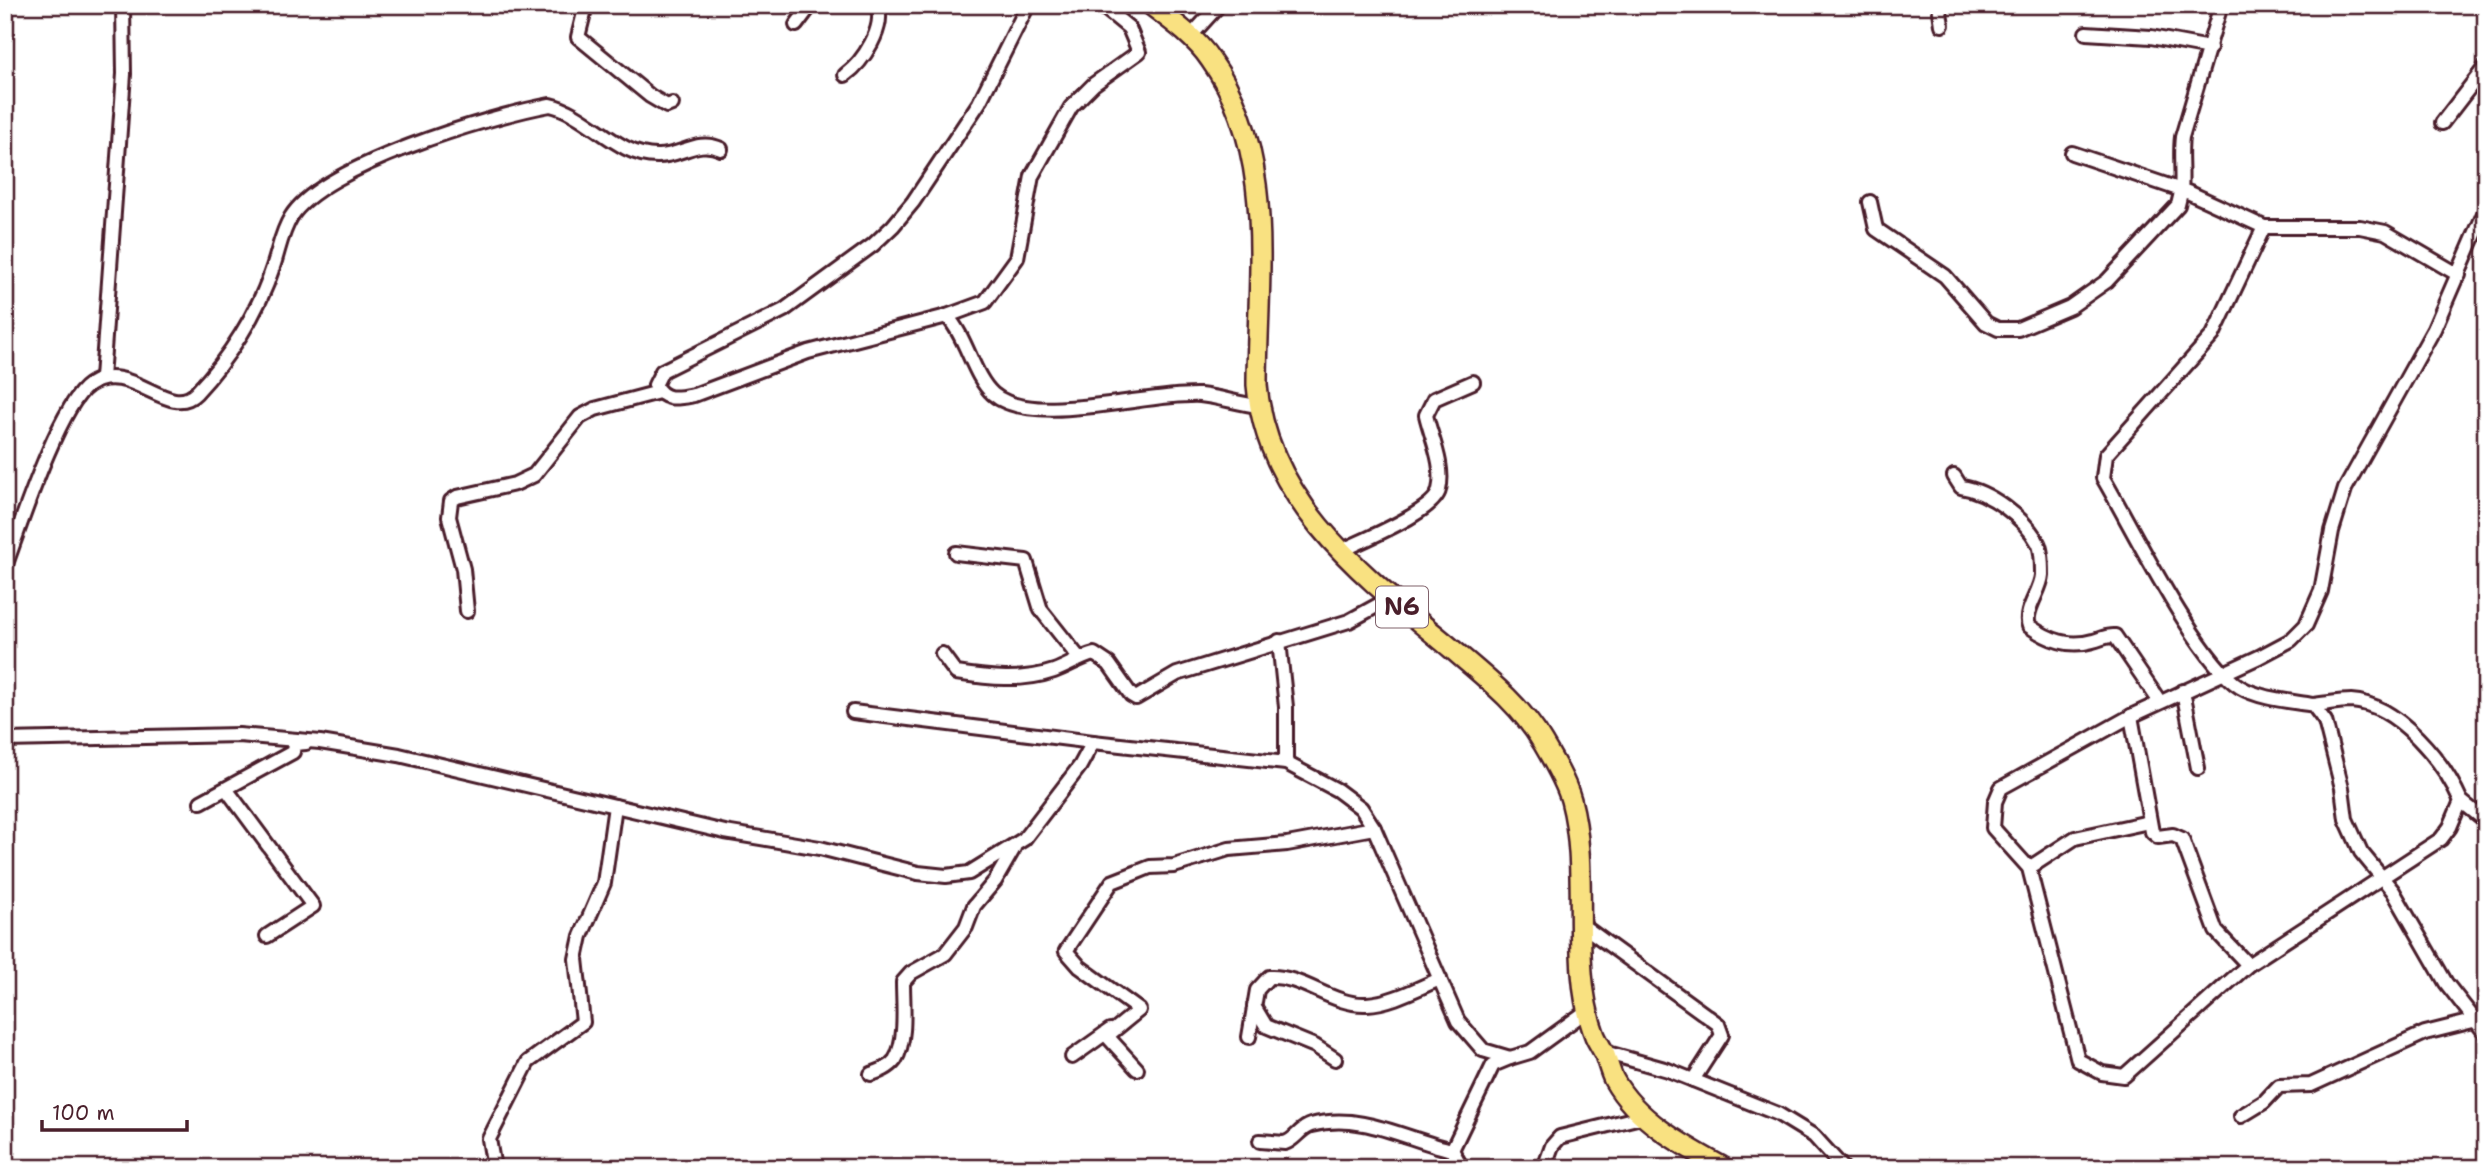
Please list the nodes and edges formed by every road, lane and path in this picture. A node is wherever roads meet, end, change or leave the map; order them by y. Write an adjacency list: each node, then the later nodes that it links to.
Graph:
1 (123, 5): 30 (street)
2 (586, 5): 20 (street)
3 (811, 5): 13 (street)
4 (877, 5): 19 (street)
5 (1028, 5): 32 (street)
6 (1101, 5): 29 (street)
7 (1151, 5): 16 (highway, N6)
8 (1220, 5): 16 (street)
9 (1939, 5): 14 (street)
10 (2221, 5): 17 (street)
11 (2481, 5): 12 (street)
12 (2486, 8)
13 (796, 25)
14 (1942, 25)
15 (2086, 33): 17 (street)
16 (1189, 38): 33 (highway, N6)
17 (2210, 47): 24 (street)
18 (2486, 66): 21 (street)
19 (845, 75)
20 (672, 104)
21 (2442, 123)
22 (721, 149): 30 (street)
23 (2072, 153): 24 (street)
24 (2182, 192): 25 (street); 27 (street)
25 (1870, 202)
26 (2486, 209): 28 (street)
27 (2263, 227): 28 (street); 43 (street)
28 (2459, 275): 43 (street)
29 (947, 316): 32 (street); 33 (street)
30 (102, 378): 37 (street)
31 (1473, 382): 35 (street)
32 (659, 392): 39 (street)
33 (1259, 405): 35 (highway, N6)
34 (1954, 476): 45 (street)
35 (1339, 552): 38 (highway, N6)
36 (956, 553): 42 (street)
37 (5, 567)
38 (1391, 598): 40 (street); 64 (highway, N6)
39 (467, 611)
40 (1279, 641): 42 (street); 52 (street)
41 (942, 654): 42 (street)
42 (1079, 658)
43 (2223, 672): 44 (street); 46 (street)
44 (2183, 691): 45 (street); 53 (street)
45 (2160, 702): 48 (street)
46 (2313, 705): 55 (street); 63 (street)
47 (853, 712): 51 (street)
48 (2131, 716): 59 (street); 62 (street)
49 (5, 740): 50 (street)
50 (320, 742): 54 (street); 57 (street)
51 (1093, 742): 52 (street); 61 (street)
52 (1286, 764): 60 (street)
53 (2198, 768)
54 (227, 790): 56 (street); 65 (street)
55 (2461, 801): 58 (street); 63 (street)
56 (201, 802)
57 (615, 806): 61 (street); 85 (street)
58 (2486, 821)
59 (2149, 822): 62 (street); 66 (street)
60 (1374, 828): 67 (street); 69 (street)
61 (1014, 847): 79 (street)
62 (2029, 868): 66 (street)
63 (2380, 876): 66 (street); 71 (street)
64 (1582, 925): 70 (highway, N6); 80 (street)
65 (267, 936)
66 (2248, 965)
67 (1440, 979): 68 (street); 76 (street)
68 (1254, 1005): 73 (street); 77 (street)
69 (1139, 1010): 75 (street); 78 (street)
70 (1588, 1010): 74 (highway, N6); 76 (street)
71 (2473, 1020): 72 (street); 82 (street)
72 (2486, 1034)
73 (1248, 1037)
74 (1604, 1052): 80 (street); 81 (highway, N6)
75 (1072, 1057)
76 (1510, 1058): 84 (street)
77 (1335, 1059)
78 (1137, 1069)
79 (871, 1074)
80 (1693, 1080): 89 (street)
81 (1645, 1116): 87 (street); 88 (highway, N6)
82 (2241, 1116)
83 (1260, 1141): 84 (street)
84 (1452, 1150): 86 (street)
85 (494, 1168)
86 (1462, 1168)
87 (1544, 1168)
88 (1724, 1168)
89 (1843, 1168)

